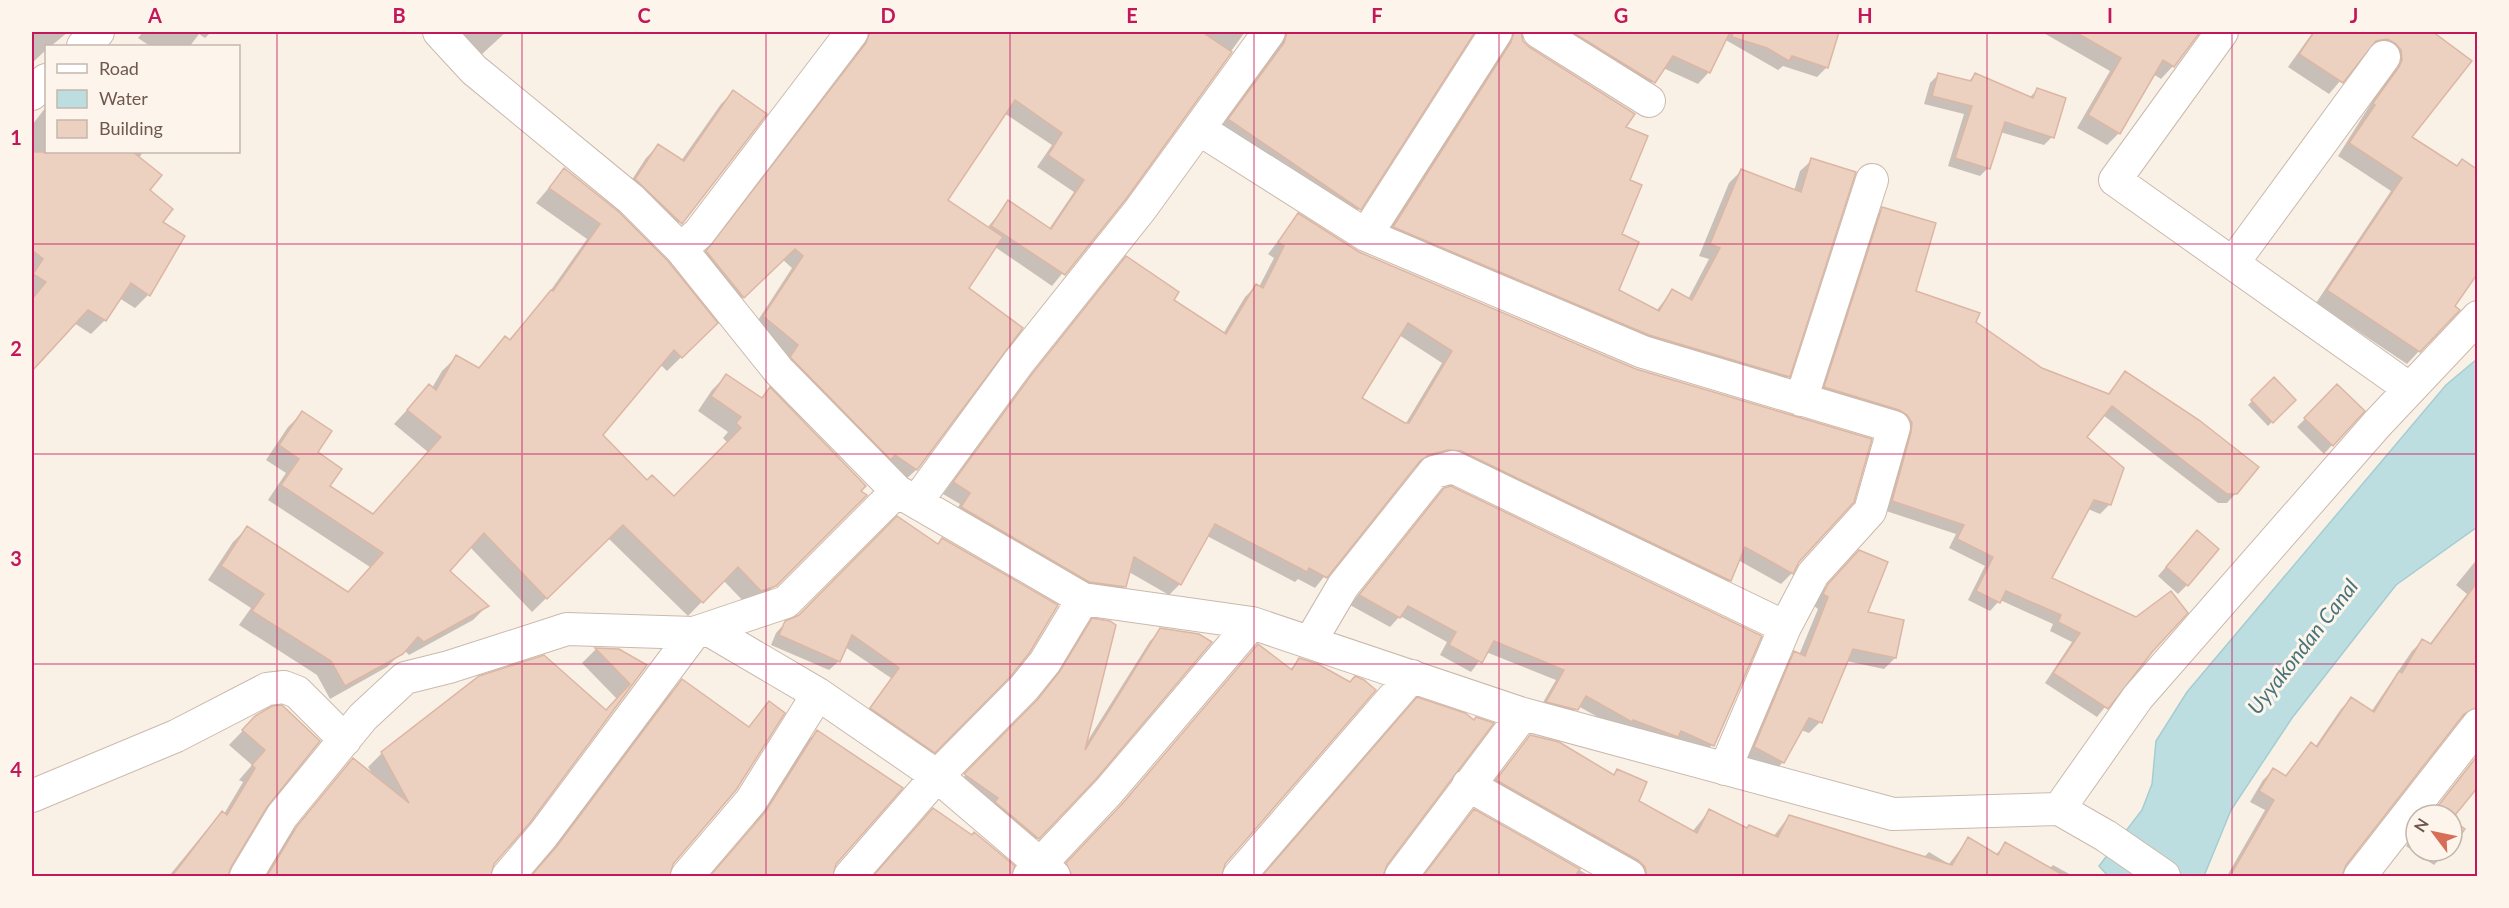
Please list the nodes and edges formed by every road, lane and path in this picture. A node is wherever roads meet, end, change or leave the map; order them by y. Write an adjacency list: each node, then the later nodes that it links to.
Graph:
1 (98, 32): 8 (street)
2 (439, 32): 16 (street)
3 (852, 32): 16 (street)
4 (1269, 32): 13 (street)
5 (1496, 32): 15 (street)
6 (1539, 32): 12 (street)
7 (2222, 32): 17 (street)
8 (84, 45)
9 (2384, 57): 17 (street)
10 (45, 81): 11 (street)
11 (32, 94)
12 (1649, 101)
13 (1199, 129): 15 (street); 21 (street)
14 (1872, 180): 20 (street)
15 (1366, 235): 20 (street)
16 (681, 249): 21 (street)
17 (2233, 263): 19 (street)
18 (2478, 317): 19 (street)
19 (2410, 389): 36 (street)
20 (1801, 400): 24 (street)
21 (907, 496): 22 (street); 25 (street)
22 (1083, 599): 23 (street); 33 (street)
23 (1252, 623): 26 (street); 37 (street)
24 (1785, 627): 26 (street); 32 (street)
25 (701, 632): 28 (street); 31 (street); 39 (street)
26 (1310, 642): 27 (street)
27 (1412, 676): 29 (street); 42 (street)
28 (818, 694): 33 (street); 40 (street)
29 (1523, 714): 32 (street); 34 (street)
30 (2478, 725): 46 (street)
31 (345, 740): 35 (street); 38 (street)
32 (1725, 769): 36 (street)
33 (937, 776): 37 (street); 41 (street)
34 (1468, 785): 43 (street); 44 (street)
35 (32, 796)
36 (2059, 809): 45 (street)
37 (1041, 872)
38 (246, 876)
39 (508, 876)
40 (687, 876)
41 (850, 876)
42 (1239, 876)
43 (1401, 876)
44 (1629, 876)
45 (2164, 876)
46 (2360, 876)

